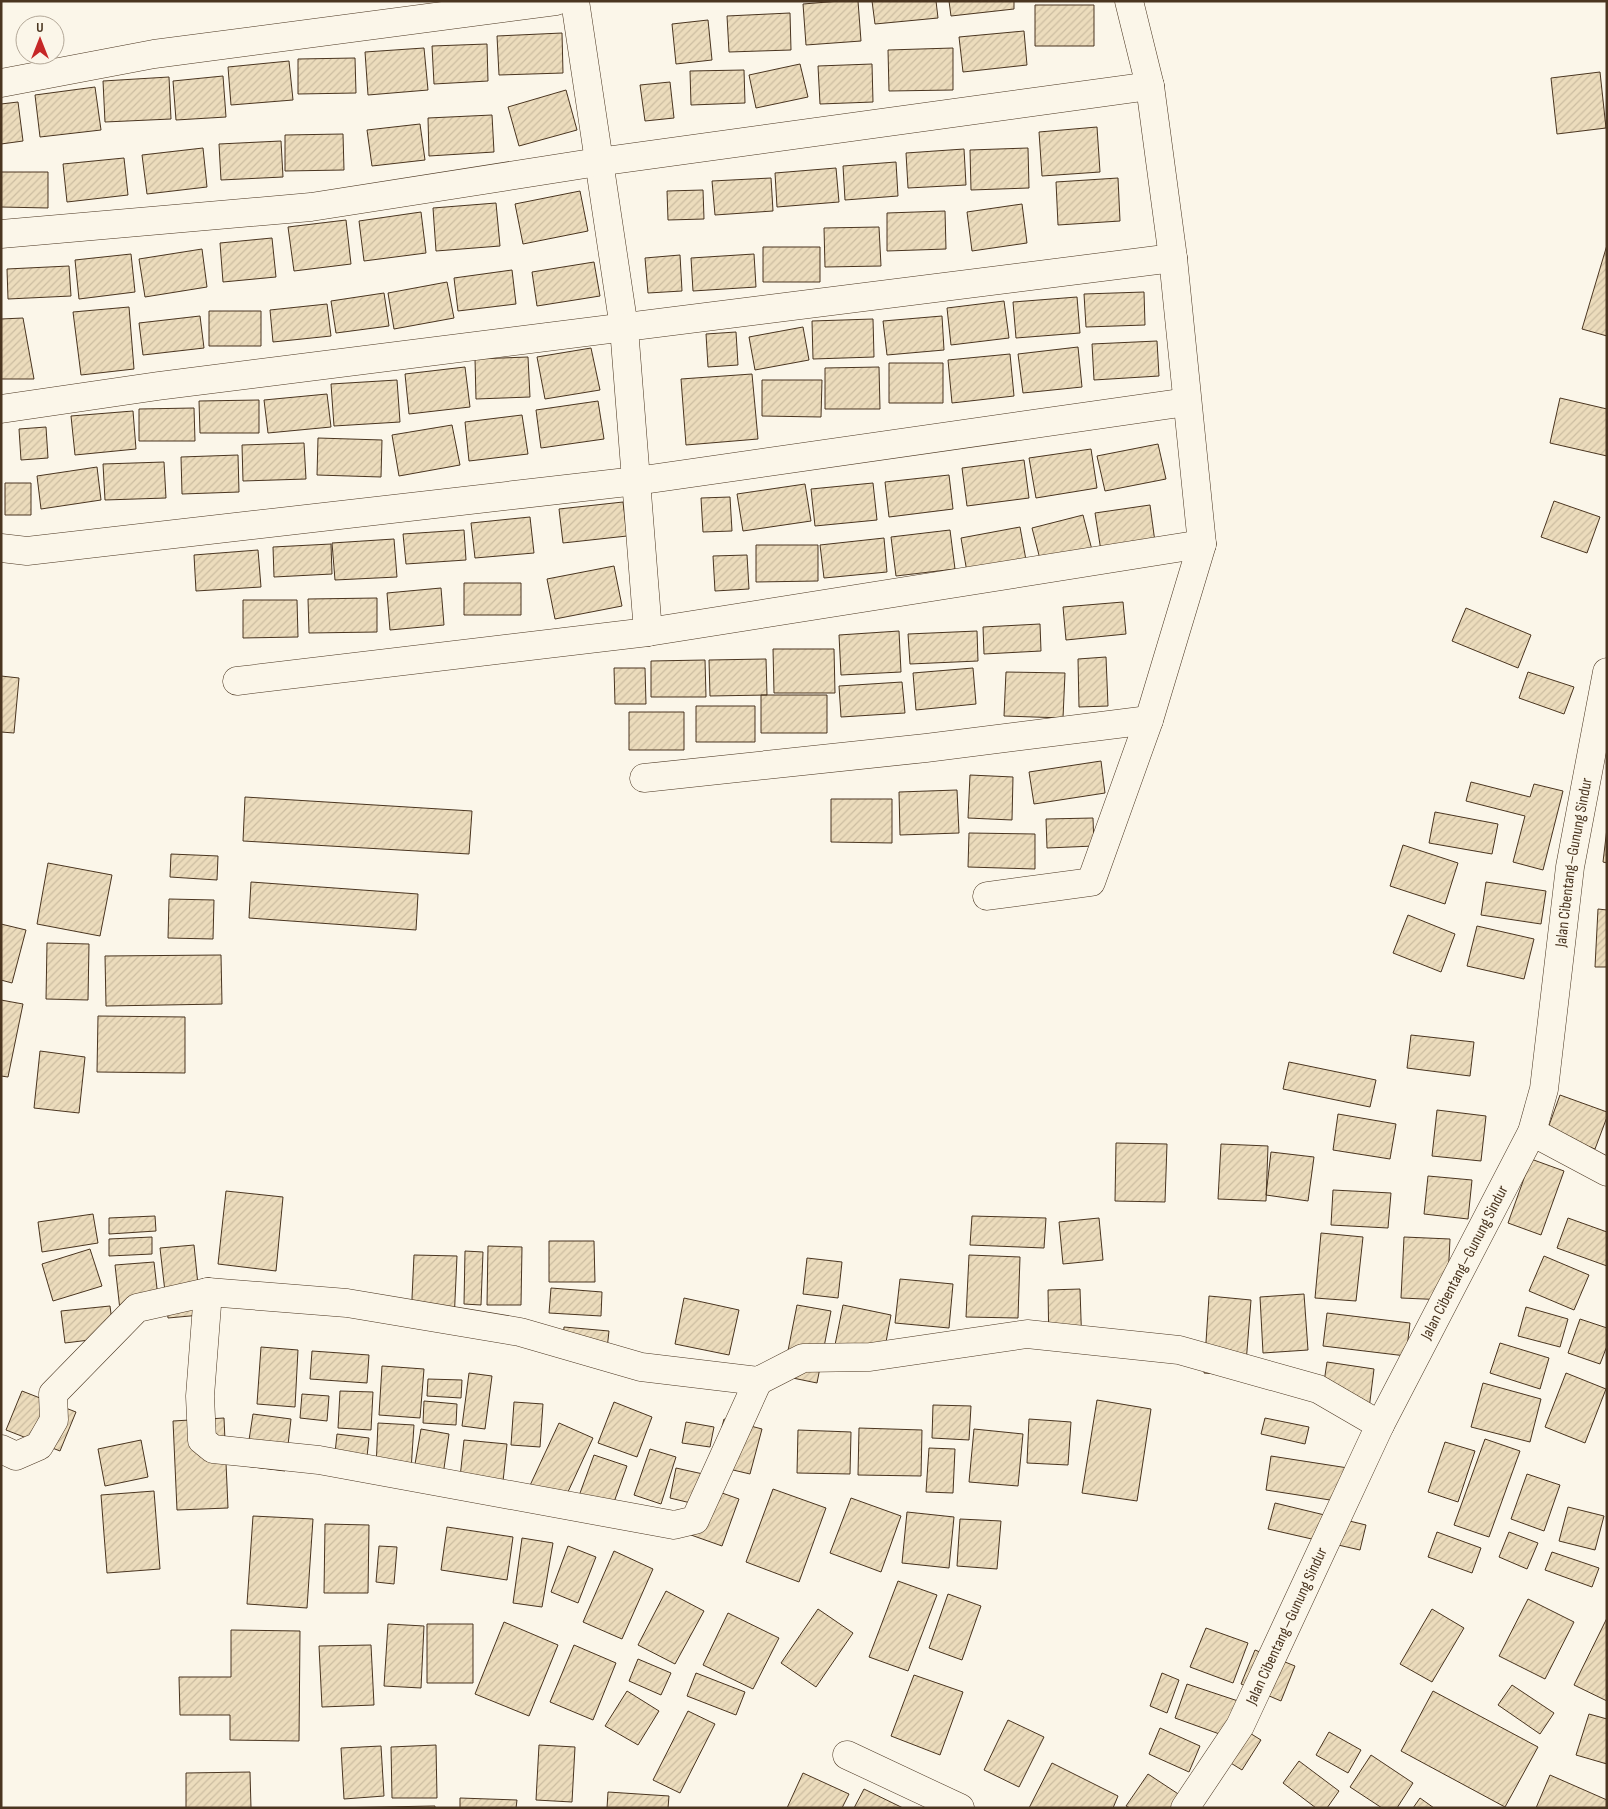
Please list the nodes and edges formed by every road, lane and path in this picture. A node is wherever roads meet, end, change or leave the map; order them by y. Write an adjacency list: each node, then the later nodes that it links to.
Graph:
1 (556, 1): 4 (street)
2 (575, 1): 6 (street)
3 (1129, 1): 5 (street)
4 (1, 83)
5 (1150, 86): 6 (street); 8 (street)
6 (598, 162): 7 (street); 9 (street)
7 (1, 234)
8 (1174, 258): 9 (street); 10 (street)
9 (624, 328): 11 (street); 12 (street)
10 (1186, 402): 12 (street); 13 (street)
11 (1, 409)
12 (636, 480): 14 (street); 15 (street)
13 (1202, 544): 15 (street); 18 (street)
14 (1, 548)
15 (648, 632): 17 (street)
16 (1607, 672): 21 (street, Jalan Cibentang–Gunung Sindur)
17 (237, 681)
18 (1148, 720): 19 (street); 20 (street)
19 (644, 778)
20 (987, 896)
21 (1532, 1132): 22 (street); 25 (street, Jalan Cibentang–Gunung Sindur)
22 (1607, 1172)
23 (208, 1292): 24 (street); 24 (street); 26 (street)
24 (758, 1381): 25 (street)
25 (1380, 1425): 29 (street, Jalan Cibentang–Gunung Sindur)
26 (1, 1449)
27 (847, 1754): 28 (street)
28 (960, 1808)
29 (1185, 1808)

